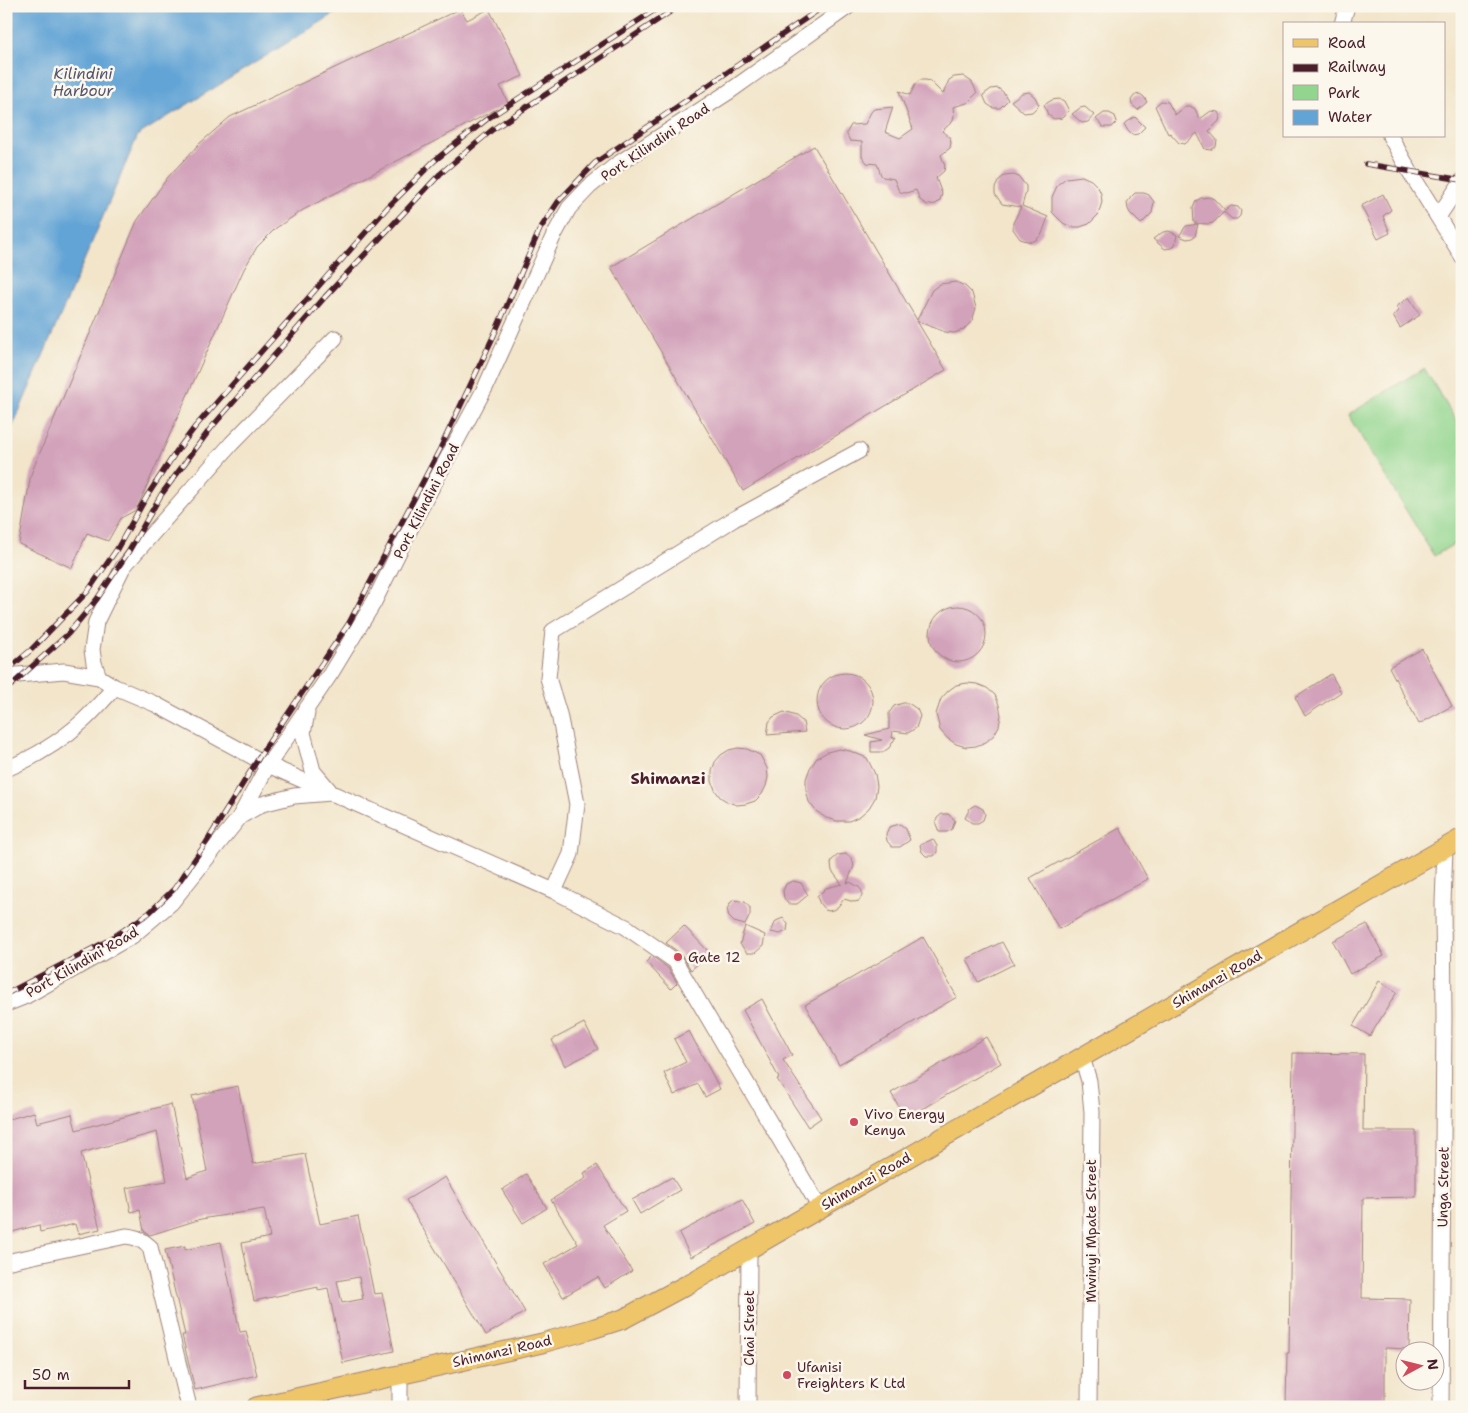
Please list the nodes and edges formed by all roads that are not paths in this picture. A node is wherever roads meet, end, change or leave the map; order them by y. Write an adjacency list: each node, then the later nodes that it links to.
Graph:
1 (849, 6): 13 (street, Port Kilindini Road)
2 (1347, 6): 3 (street)
3 (1343, 22)
4 (1391, 138): 6 (street)
5 (1462, 181): 6 (street)
6 (1438, 217): 7 (street)
7 (1462, 256)
8 (335, 338): 11 (street)
9 (859, 451): 20 (street)
10 (6, 676): 11 (street)
11 (99, 676): 12 (street)
12 (115, 687): 14 (street); 15 (street)
13 (308, 706): 14 (street, Port Kilindini Road); 16 (street)
14 (268, 765): 16 (street); 17 (street, Port Kilindini Road)
15 (6, 769)
16 (332, 793): 17 (street); 20 (street)
17 (239, 818): 21 (street, Port Kilindini Road)
18 (1462, 838): 19 (main road, Shimanzi Road)
19 (1445, 848): 22 (main road, Shimanzi Road); 32 (street, Unga Street)
20 (554, 891): 23 (street)
21 (6, 1004)
22 (1082, 1057): 23 (main road, Shimanzi Road); 31 (street, Mwinyi Mpate Street)
23 (820, 1208): 24 (main road, Shimanzi Road)
24 (749, 1249): 26 (main road, Shimanzi Road); 30 (street, Chai Street)
25 (6, 1262): 27 (street)
26 (400, 1374): 28 (main road, Shimanzi Road); 29 (street)
27 (190, 1407)
28 (256, 1407)
29 (400, 1407)
30 (748, 1407)
31 (1089, 1407)
32 (1441, 1407)

